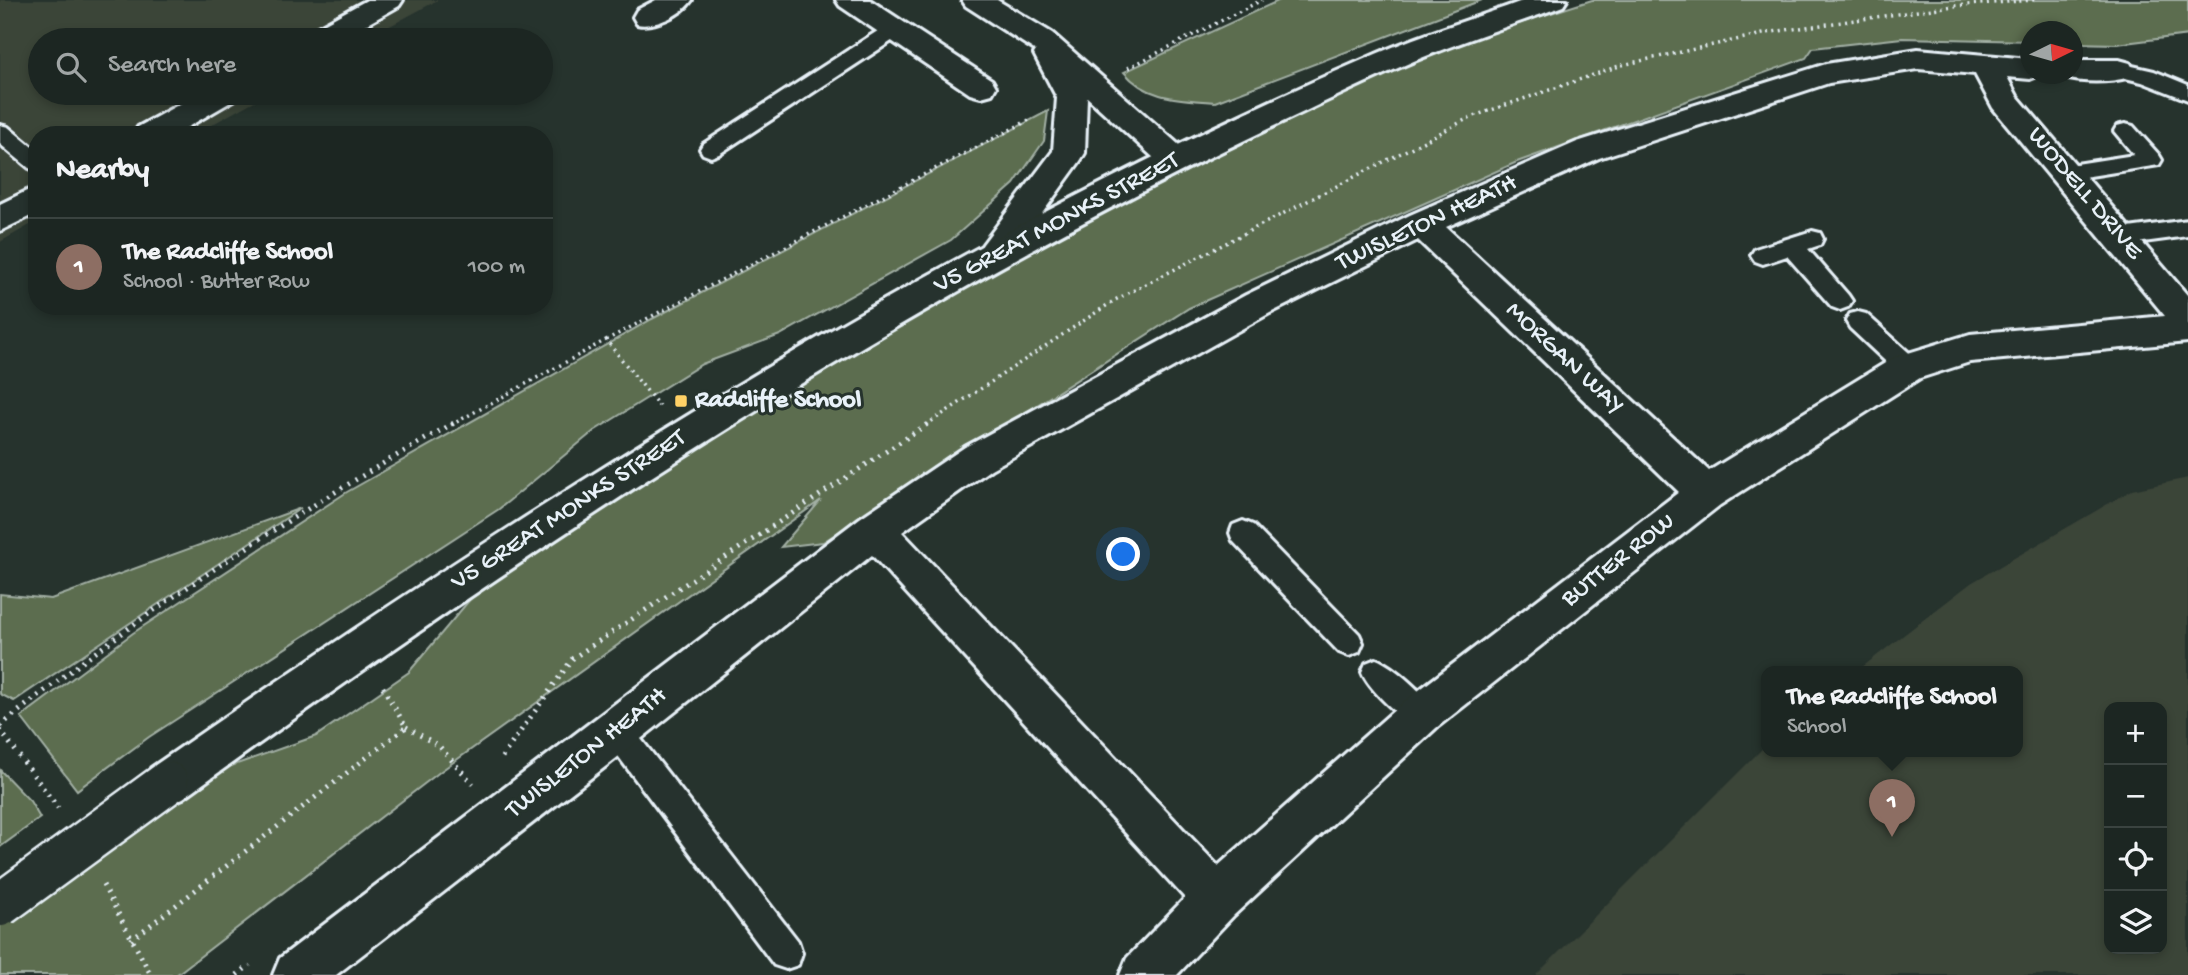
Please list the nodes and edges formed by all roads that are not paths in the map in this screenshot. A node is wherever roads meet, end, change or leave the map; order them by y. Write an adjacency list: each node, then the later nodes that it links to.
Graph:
1 (389, 0): 8 (street)
2 (678, 0): 7 (street)
3 (850, 0): 9 (street)
4 (1024, 0): 6 (street)
5 (1553, 0): 23 (street, V5 GREAT MONKS STREET)
6 (986, 7): 15 (street)
7 (648, 17)
8 (339, 28)
9 (894, 30): 14 (street); 21 (lane)
10 (1986, 65): 11 (street, TWISLETON HEATH); 24 (street, WODELL DRIVE); 27 (street, TWISLETON HEATH)
11 (2020, 68)
12 (2083, 70): 13 (street)
13 (2119, 70): 16 (lane)
14 (981, 87)
15 (1084, 92): 23 (street); 30 (street)
16 (2188, 93)
17 (202, 105): 18 (street)
18 (165, 126)
19 (2125, 131): 24 (lane)
20 (0, 132): 22 (lane)
21 (712, 149)
22 (28, 155)
23 (1176, 160): 30 (street, V5 GREAT MONKS STREET)
24 (2065, 172): 29 (street, WODELL DRIVE)
25 (28, 203): 26 (street)
26 (0, 219)
27 (1422, 224): 37 (street, MORGAN WAY); 38 (street, TWISLETON HEATH)
28 (2188, 228): 29 (lane)
29 (2121, 237): 33 (street, WODELL DRIVE)
30 (995, 253): 45 (street, V5 GREAT MONKS STREET, bridge)
31 (1763, 255): 32 (lane)
32 (1840, 301)
33 (2188, 320)
34 (1858, 321): 36 (lane)
35 (2188, 328): 36 (street, BUTTER ROW)
36 (1908, 367): 37 (street, BUTTER ROW)
37 (1706, 493): 42 (street, BUTTER ROW)
38 (874, 530): 43 (street, TWISLETON HEATH); 44 (street)
39 (1243, 533): 40 (lane)
40 (1349, 643)
41 (1376, 672): 42 (lane)
42 (1421, 714): 44 (street, BUTTER ROW)
43 (617, 731): 46 (lane); 47 (street, TWISLETON HEATH)
44 (1217, 898): 48 (street, BUTTER ROW)
45 (0, 905)
46 (786, 953)
47 (297, 975)
48 (1143, 975)

